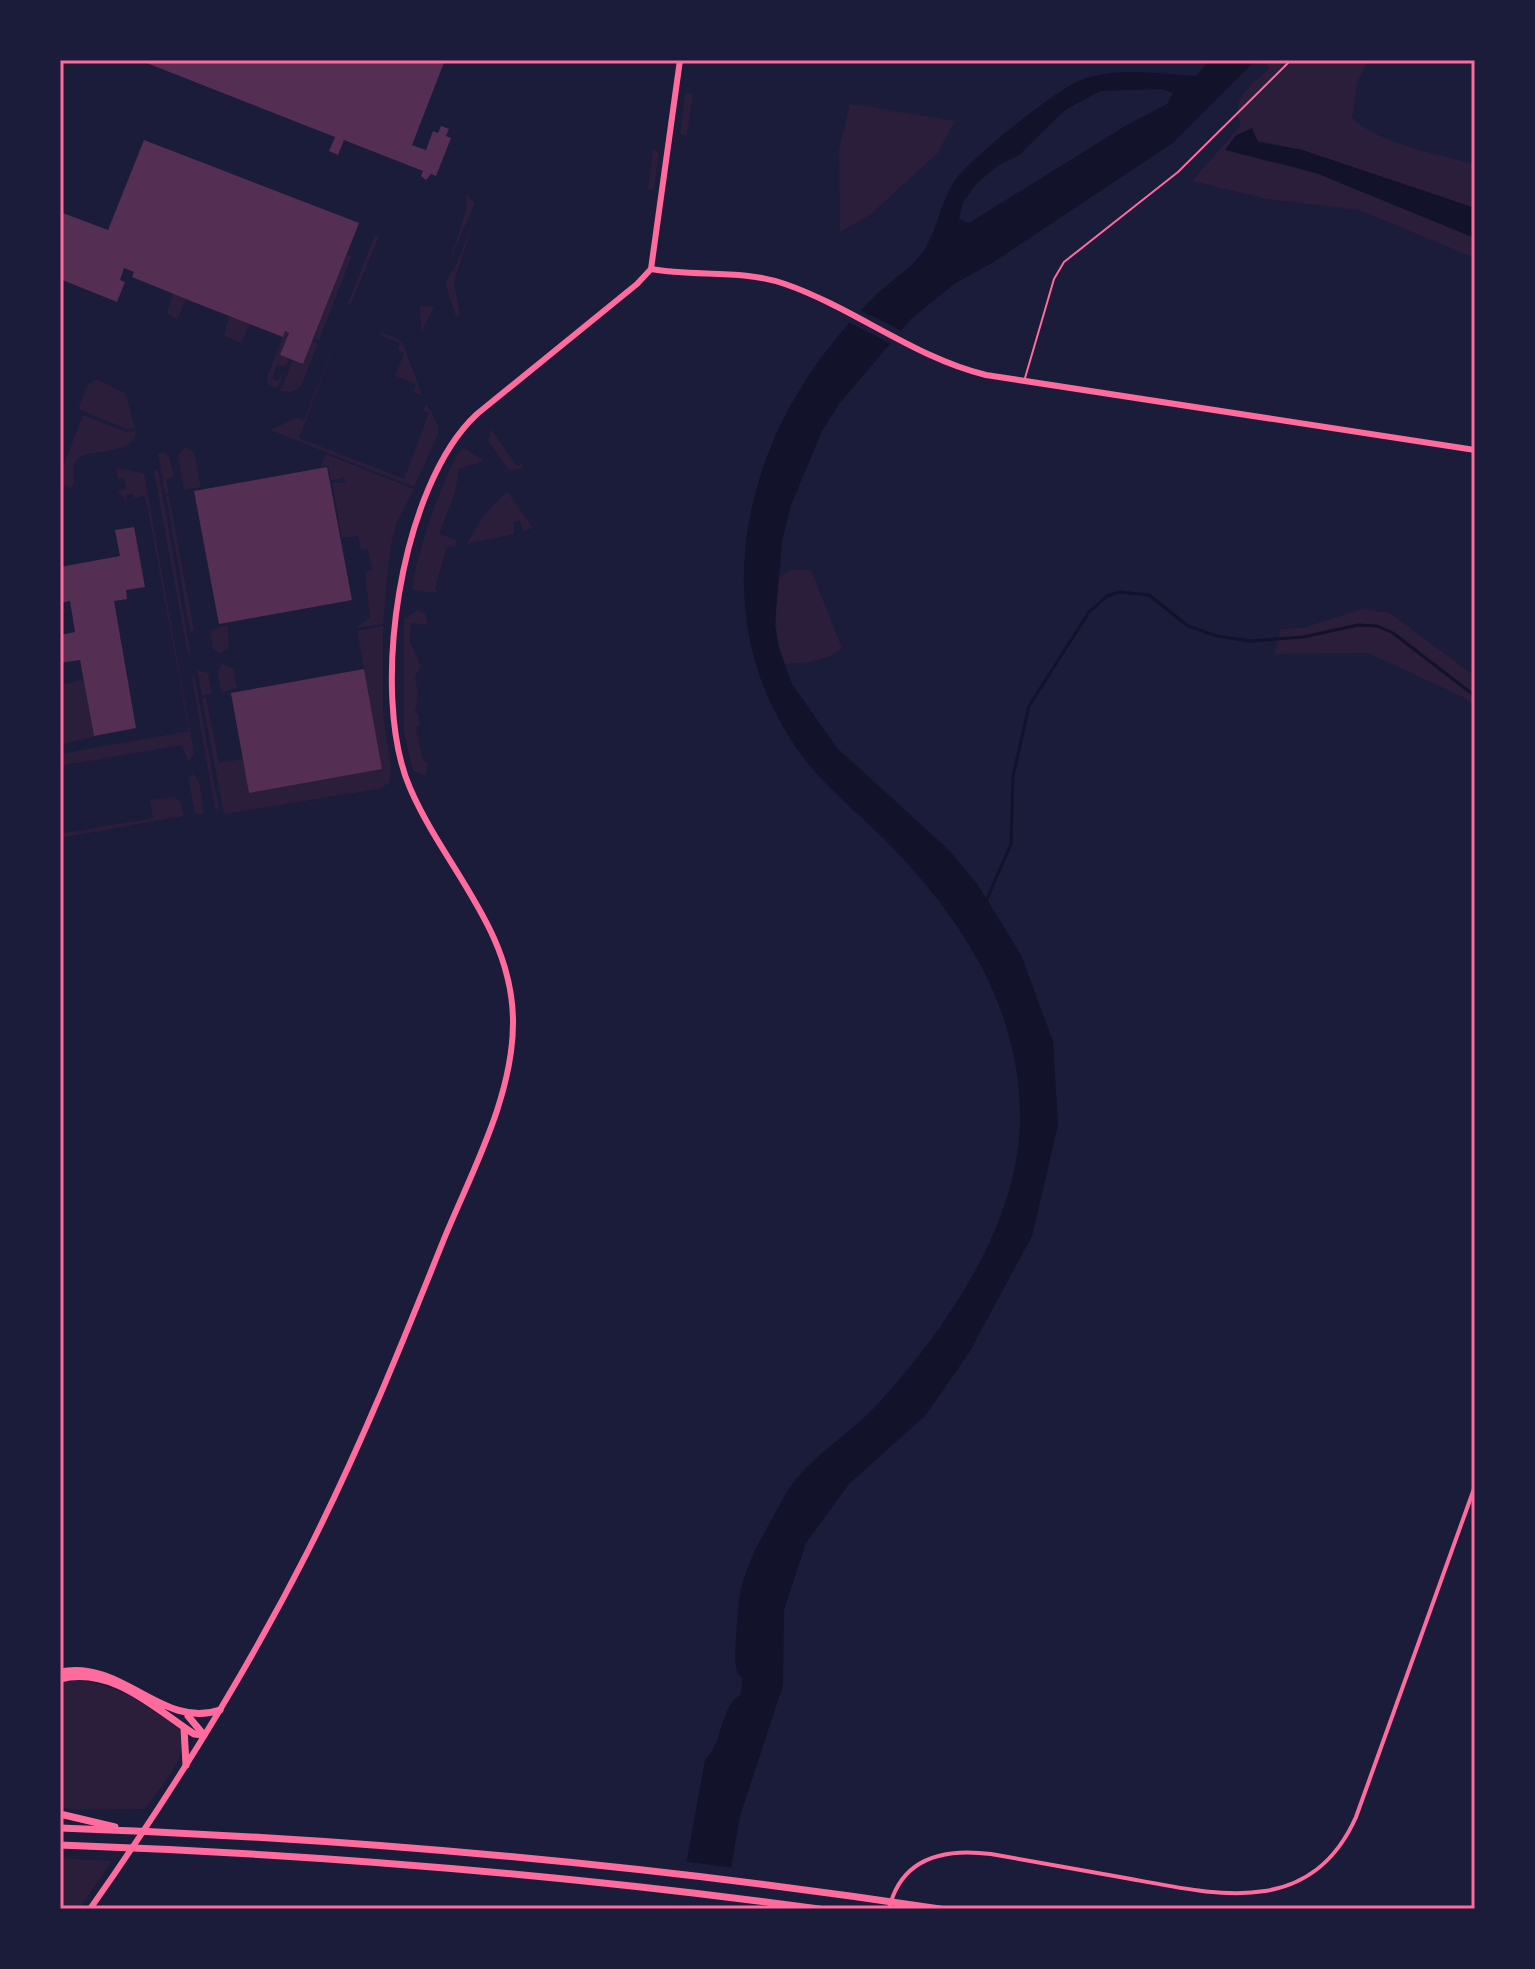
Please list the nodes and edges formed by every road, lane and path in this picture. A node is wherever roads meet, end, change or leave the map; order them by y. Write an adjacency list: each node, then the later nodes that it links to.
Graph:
1 (680, 60): 3 (main road)
2 (1291, 60): 4 (lane)
3 (651, 269): 4 (main road); 9 (main road)
4 (1024, 383): 5 (main road)
5 (1475, 450)
6 (1475, 1486): 20 (street)
7 (60, 1672): 10 (highway)
8 (60, 1679): 11 (highway)
9 (220, 1710): 10 (highway); 12 (main road)
10 (182, 1713): 12 (highway)
11 (183, 1726): 12 (highway); 13 (highway)
12 (204, 1735): 13 (main road)
13 (186, 1765): 18 (main road)
14 (60, 1814): 15 (highway)
15 (106, 1827): 16 (highway); 21 (highway)
16 (60, 1828)
17 (60, 1845): 19 (highway)
18 (90, 1909)
19 (819, 1909)
20 (889, 1909)
21 (940, 1909)

